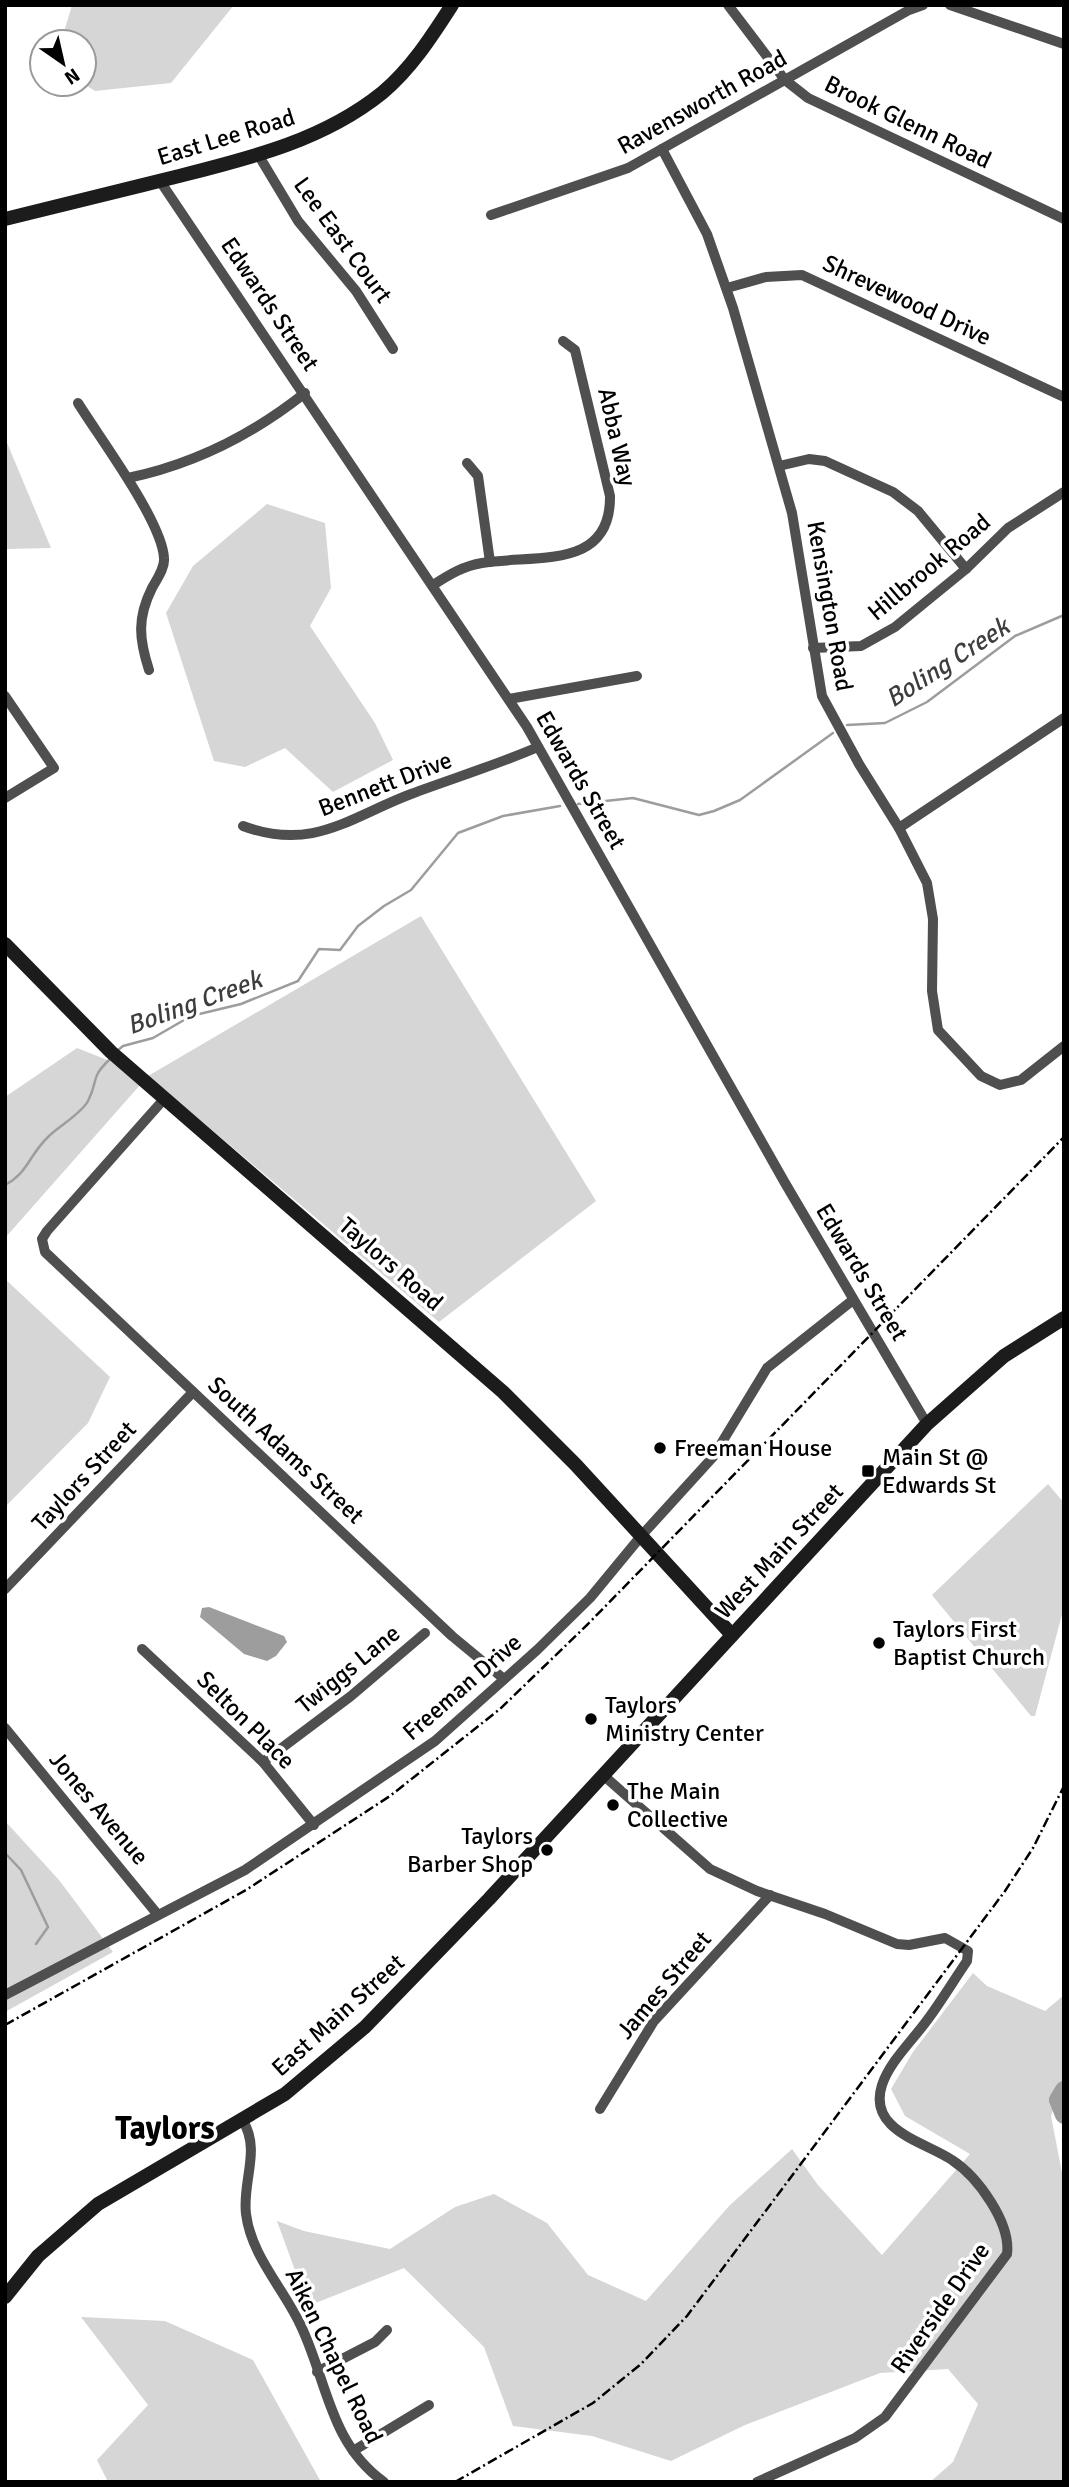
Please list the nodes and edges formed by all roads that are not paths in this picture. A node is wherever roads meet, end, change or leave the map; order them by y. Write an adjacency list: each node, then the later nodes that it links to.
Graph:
1 (452, 5): 8 (street, East Lee Road)
2 (728, 5): 6 (street, Brook Glenn Road)
3 (923, 5): 6 (street, Ravensworth Road)
4 (950, 5): 5 (street)
5 (1064, 44)
6 (785, 80): 7 (street, Ravensworth Road); 12 (street, Brook Glenn Road)
7 (663, 149): 10 (street, Ravensworth Road); 13 (street, Kensington Road)
8 (260, 156): 9 (street, East Lee Road); 15 (street, Lee East Court)
9 (160, 181): 11 (street, East Lee Road); 16 (street, Edwards Street)
10 (491, 215)
11 (5, 219)
12 (1064, 219)
13 (727, 288): 17 (street, Shrevewood Drive); 20 (street, Kensington Road)
14 (563, 341): 23 (street, Abba Way)
15 (393, 349)
16 (305, 393): 21 (street); 25 (street, Edwards Street)
17 (1064, 397)
18 (78, 403): 21 (street)
19 (467, 463): 23 (street)
20 (779, 466): 24 (street); 26 (street, Kensington Road)
21 (128, 478): 27 (street)
22 (1064, 492): 24 (street, Hillbrook Road)
23 (490, 562): 25 (street, Abba Way)
24 (966, 569): 26 (street, Hillbrook Road)
25 (433, 584): 30 (street, Edwards Street)
26 (813, 648): 35 (street, Kensington Road)
27 (149, 670)
28 (637, 676): 30 (street)
29 (5, 696): 33 (street)
30 (509, 699): 32 (street, Edwards Street)
31 (1064, 718): 35 (street)
32 (538, 747): 34 (street, Bennett Drive); 39 (street, Edwards Street)
33 (5, 798)
34 (243, 826)
35 (899, 828): 37 (street, Kensington Road)
36 (5, 944): 38 (street, Taylors Road)
37 (1064, 1045)
38 (165, 1098): 41 (street, South Adams Street); 43 (street, Taylors Road)
39 (853, 1300): 42 (street, Edwards Street); 43 (street, Freeman Drive)
40 (1064, 1318): 42 (street, West Main Street)
41 (193, 1392): 44 (street, Taylors Street); 48 (street, South Adams Street)
42 (927, 1424): 46 (street, West Main Street)
43 (642, 1535): 46 (street, Taylors Road); 48 (street, Freeman Drive)
44 (5, 1589)
45 (425, 1633): 50 (street, Twiggs Lane)
46 (732, 1634): 51 (street, West Main Street)
47 (142, 1649): 50 (street, Selton Place)
48 (504, 1679): 52 (street, Freeman Drive)
49 (5, 1728): 54 (street, Jones Avenue)
50 (264, 1762): 52 (street, Selton Place)
51 (603, 1775): 53 (street); 57 (street, East Main Street)
52 (314, 1825): 54 (street, Freeman Drive)
53 (770, 1895): 56 (street, James Street); 64 (street, Riverside Drive)
54 (158, 1915): 55 (street, Freeman Drive)
55 (5, 1994)
56 (600, 2109)
57 (243, 2121): 58 (street, East Main Street); 60 (street, Aiken Chapel Road)
58 (5, 2297)
59 (387, 2330): 60 (street)
60 (317, 2372): 62 (street, Aiken Chapel Road)
61 (429, 2405): 62 (street)
62 (352, 2451): 63 (street, Aiken Chapel Road)
63 (384, 2482)
64 (757, 2482)

